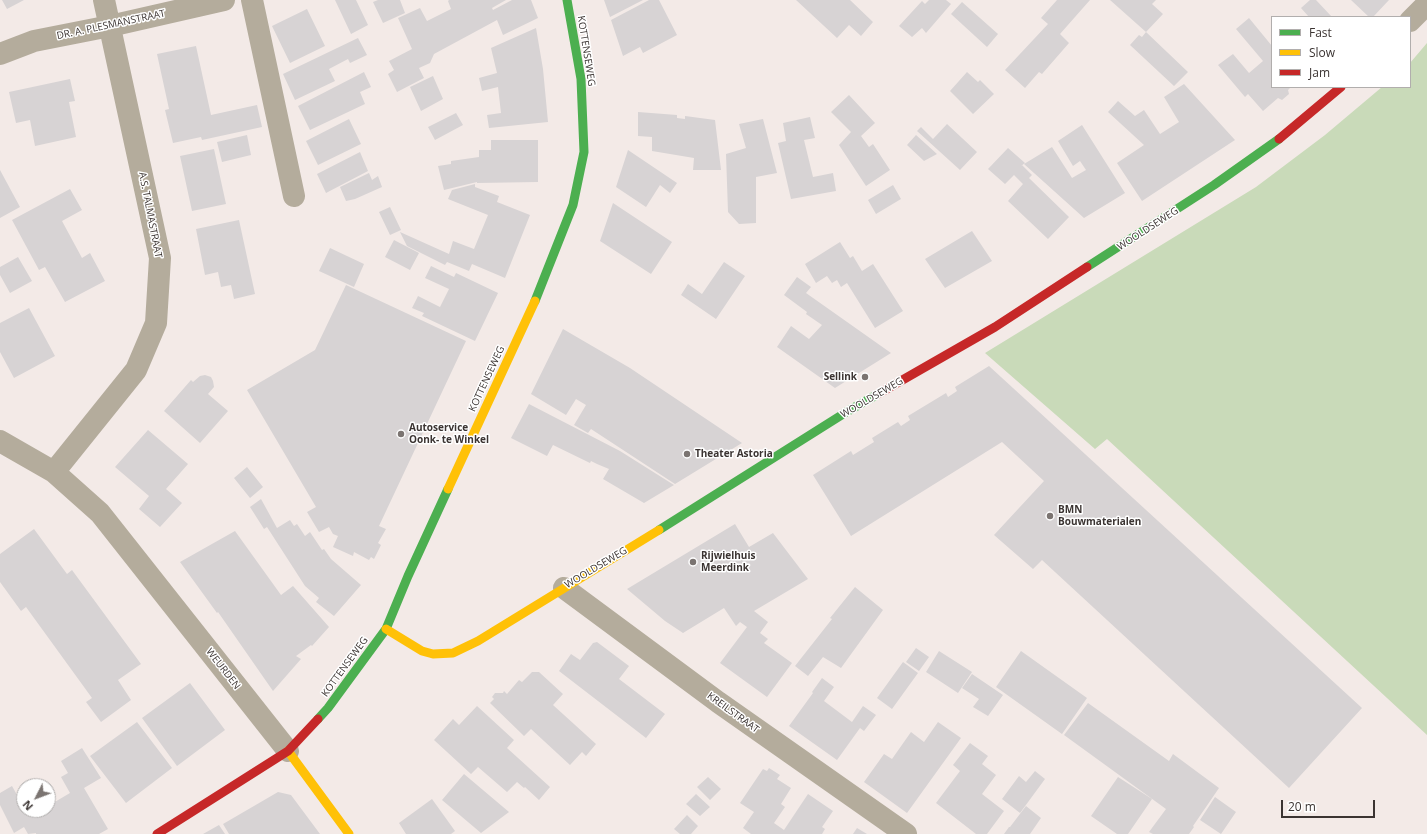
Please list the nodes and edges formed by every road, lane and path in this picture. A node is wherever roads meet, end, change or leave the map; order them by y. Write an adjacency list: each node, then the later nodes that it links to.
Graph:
1 (104, 0): 7 (street, A.S. TALMASTRAAT)
2 (224, 0): 7 (street, DR. A. PLESMANSTRAAT)
3 (252, 0): 10 (street)
4 (567, 0): 14 (street, KOTTENSEWEG)
5 (1427, 4): 6 (street)
6 (1411, 20)
7 (110, 26): 8 (street, DR. A. PLESMANSTRAAT); 12 (street, A.S. TALMASTRAAT)
8 (0, 54)
9 (1340, 88): 13 (street, WOOLDSEWEG)
10 (294, 196)
11 (0, 441): 12 (street, WEURDEN)
12 (54, 472): 15 (street, WEURDEN)
13 (564, 588): 14 (street, WOOLDSEWEG); 18 (street, KREILSTRAAT)
14 (386, 630): 15 (street, KOTTENSEWEG)
15 (288, 751): 16 (street); 17 (street)
16 (157, 834)
17 (349, 834)
18 (906, 834)

